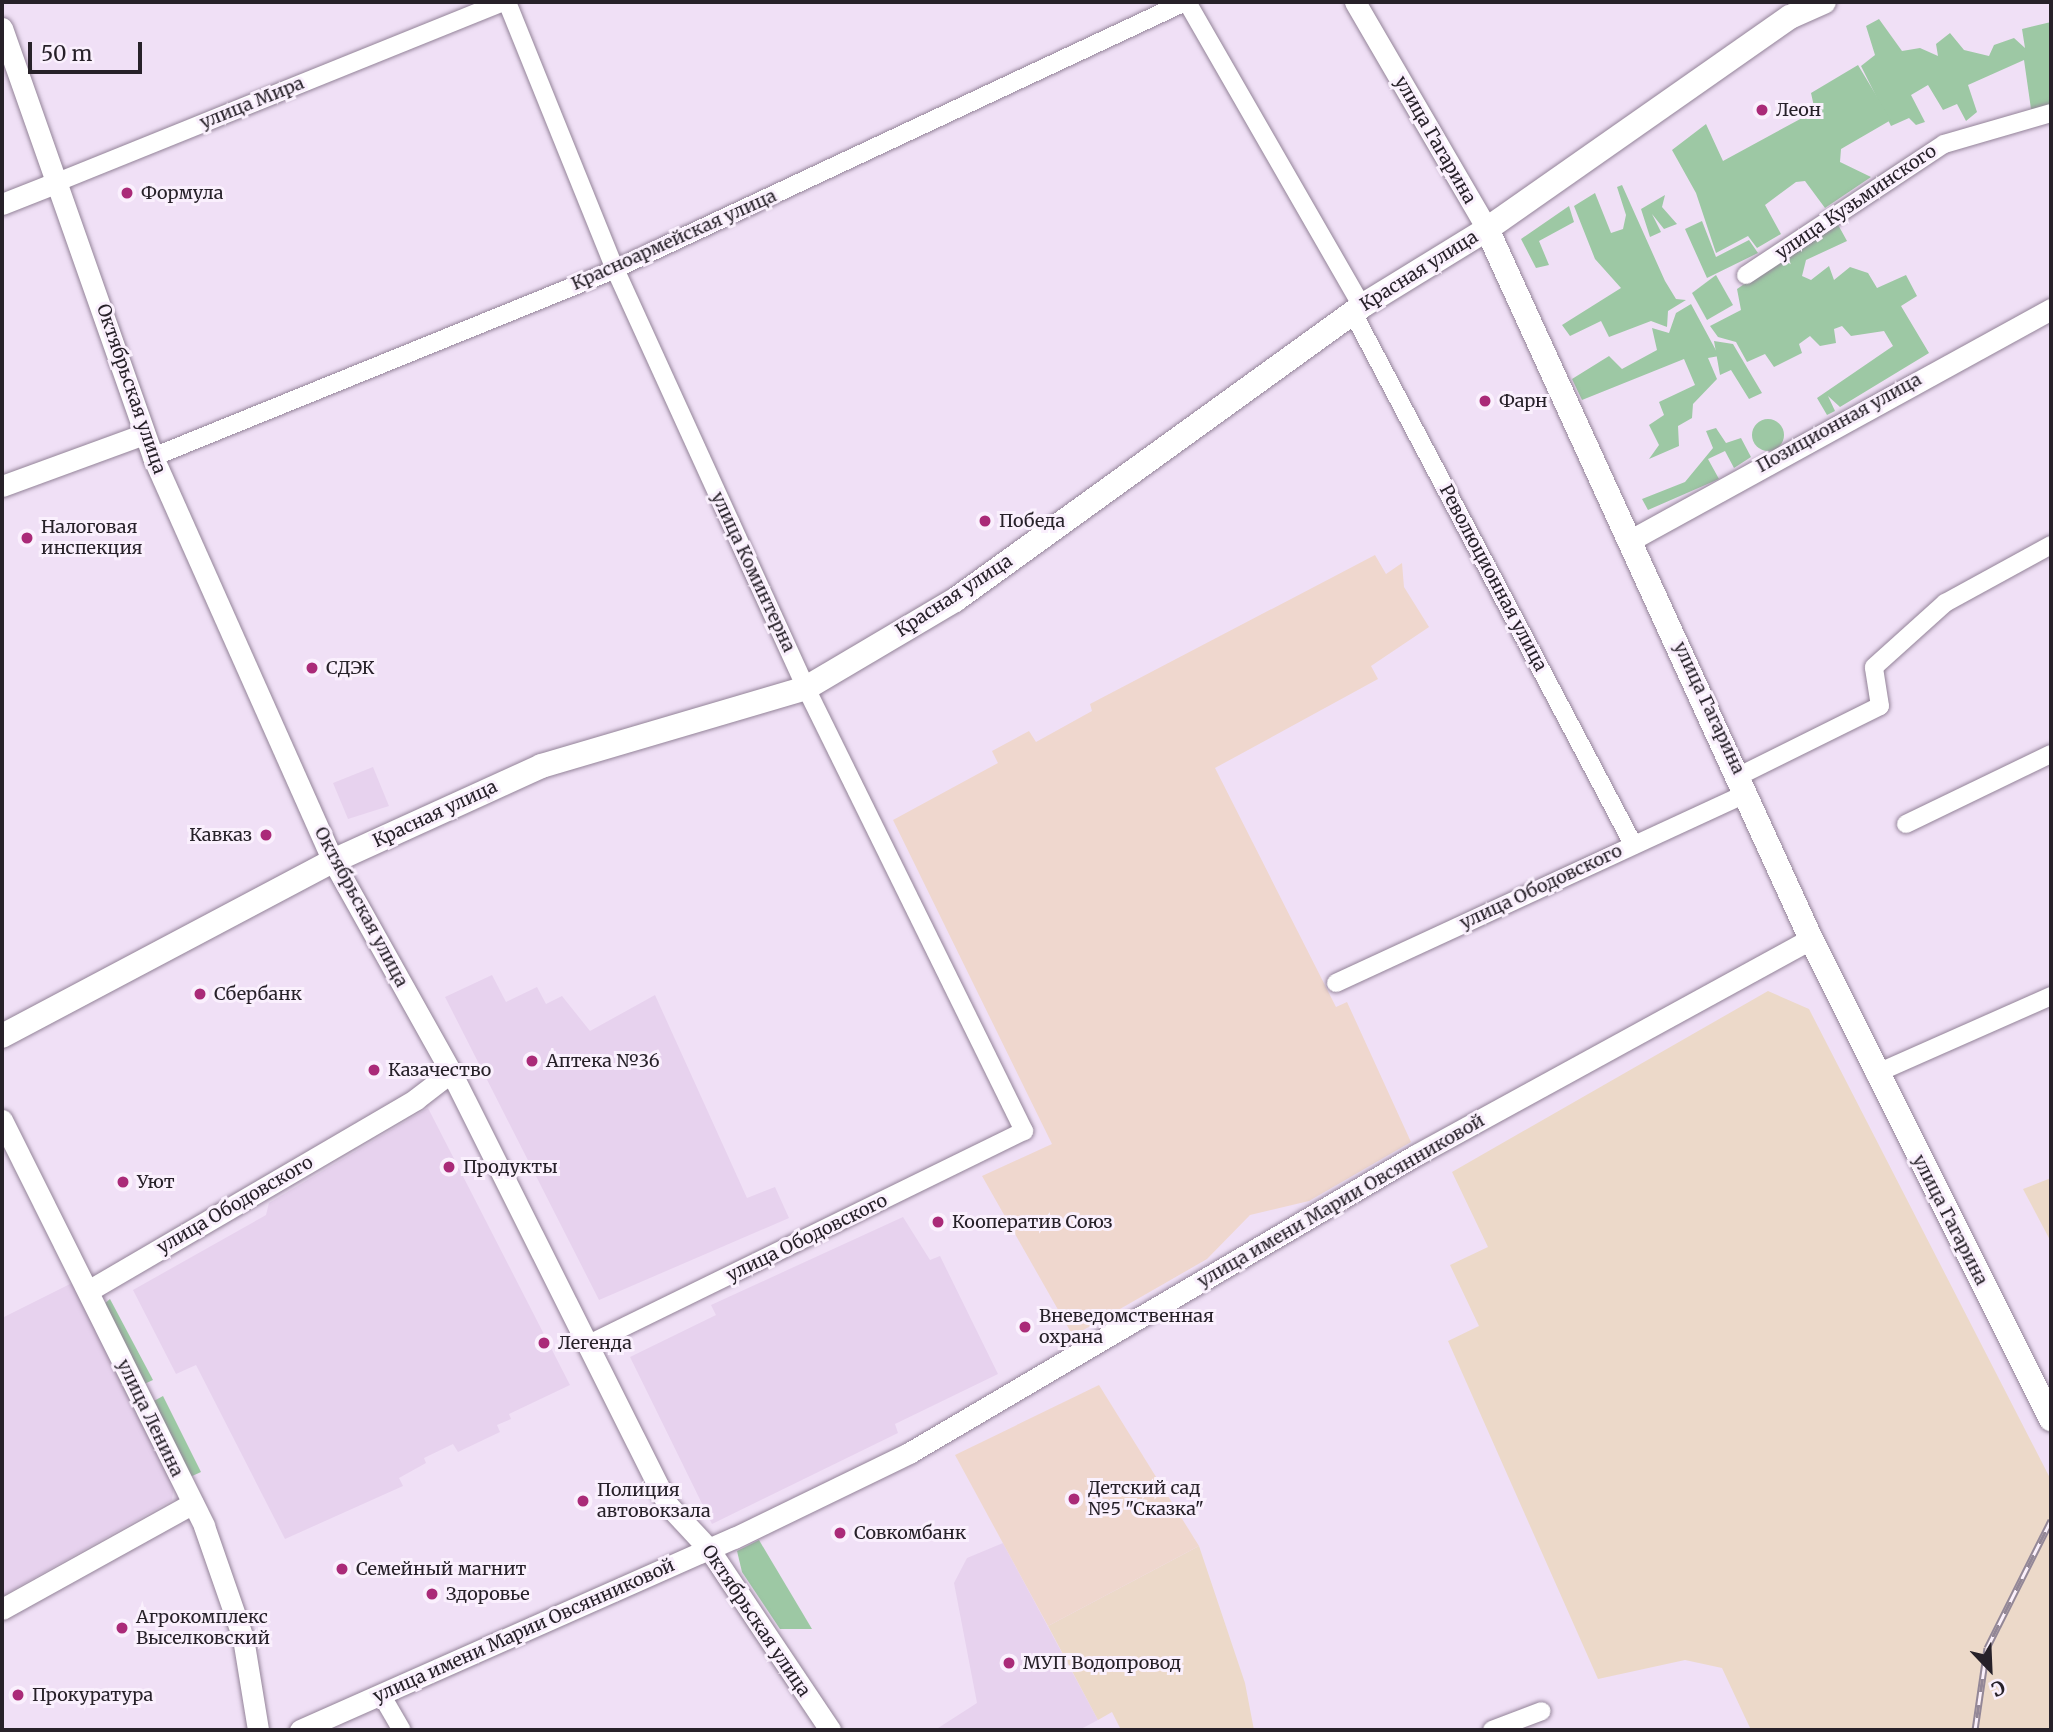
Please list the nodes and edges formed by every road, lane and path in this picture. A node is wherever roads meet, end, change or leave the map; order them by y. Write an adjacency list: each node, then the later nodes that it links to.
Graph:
1 (505, 2): 8 (street, улица Мира); 11 (street, улица Коминтерна)
2 (1186, 2): 11 (street, Красноармейская улица); 13 (street, Революционная улица)
3 (1355, 2): 10 (street, улица Гагарина)
4 (1824, 2): 5 (main road, Красная улица)
5 (1788, 10): 10 (main road, Красная улица)
6 (2, 28): 8 (street, Октябрьская улица)
7 (2051, 113): 12 (street, улица Кузьминского)
8 (60, 181): 9 (street, улица Мира); 15 (street, Октябрьская улица)
9 (2, 204)
10 (1487, 229): 13 (main road, Красная улица); 18 (main road, улица Гагарина)
11 (615, 269): 16 (street, Красноармейская улица); 20 (street, улица Коминтерна)
12 (1746, 275)
13 (1358, 309): 20 (main road, Красная улица); 24 (street, Революционная улица)
14 (2051, 309): 18 (street, Позиционная улица)
15 (144, 434): 16 (street, Октябрьская улица); 17 (street)
16 (153, 457): 25 (street, Октябрьская улица)
17 (2, 486)
18 (1629, 541): 22 (main road, улица Гагарина)
19 (2051, 545): 22 (street, улица Ободовского)
20 (806, 688): 25 (main road, Красная улица); 33 (street, улица Коминтерна)
21 (2051, 754): 23 (street)
22 (1744, 784): 24 (street, улица Ободовского); 26 (main road, улица Гагарина)
23 (1906, 824)
24 (1633, 844): 27 (street, улица Ободовского)
25 (333, 861): 29 (main road, Красная улица); 30 (street, Октябрьская улица)
26 (1811, 939): 31 (main road, улица Гагарина); 38 (street, улица имени Марии Овсянниковой)
27 (1336, 983)
28 (2051, 996): 31 (street)
29 (2, 1036)
30 (451, 1072): 34 (street, улица Ободовского); 35 (street, Октябрьская улица)
31 (1875, 1074): 36 (main road, улица Гагарина)
32 (2, 1120): 34 (street, улица Ленина)
33 (1024, 1132): 35 (street, улица Ободовского)
34 (88, 1291): 37 (street, улица Ленина)
35 (590, 1344): 38 (street, Октябрьская улица)
36 (2051, 1419)
37 (193, 1503): 39 (street); 42 (street, улица Ленина)
38 (709, 1549): 40 (street, улица имени Марии Овсянниковой); 45 (street, Октябрьская улица)
39 (2, 1609)
40 (382, 1696): 43 (street, улица имени Марии Овсянниковой); 44 (street)
41 (1542, 1711): 46 (street)
42 (258, 1730)
43 (300, 1730)
44 (402, 1730)
45 (830, 1730)
46 (1492, 1730)

